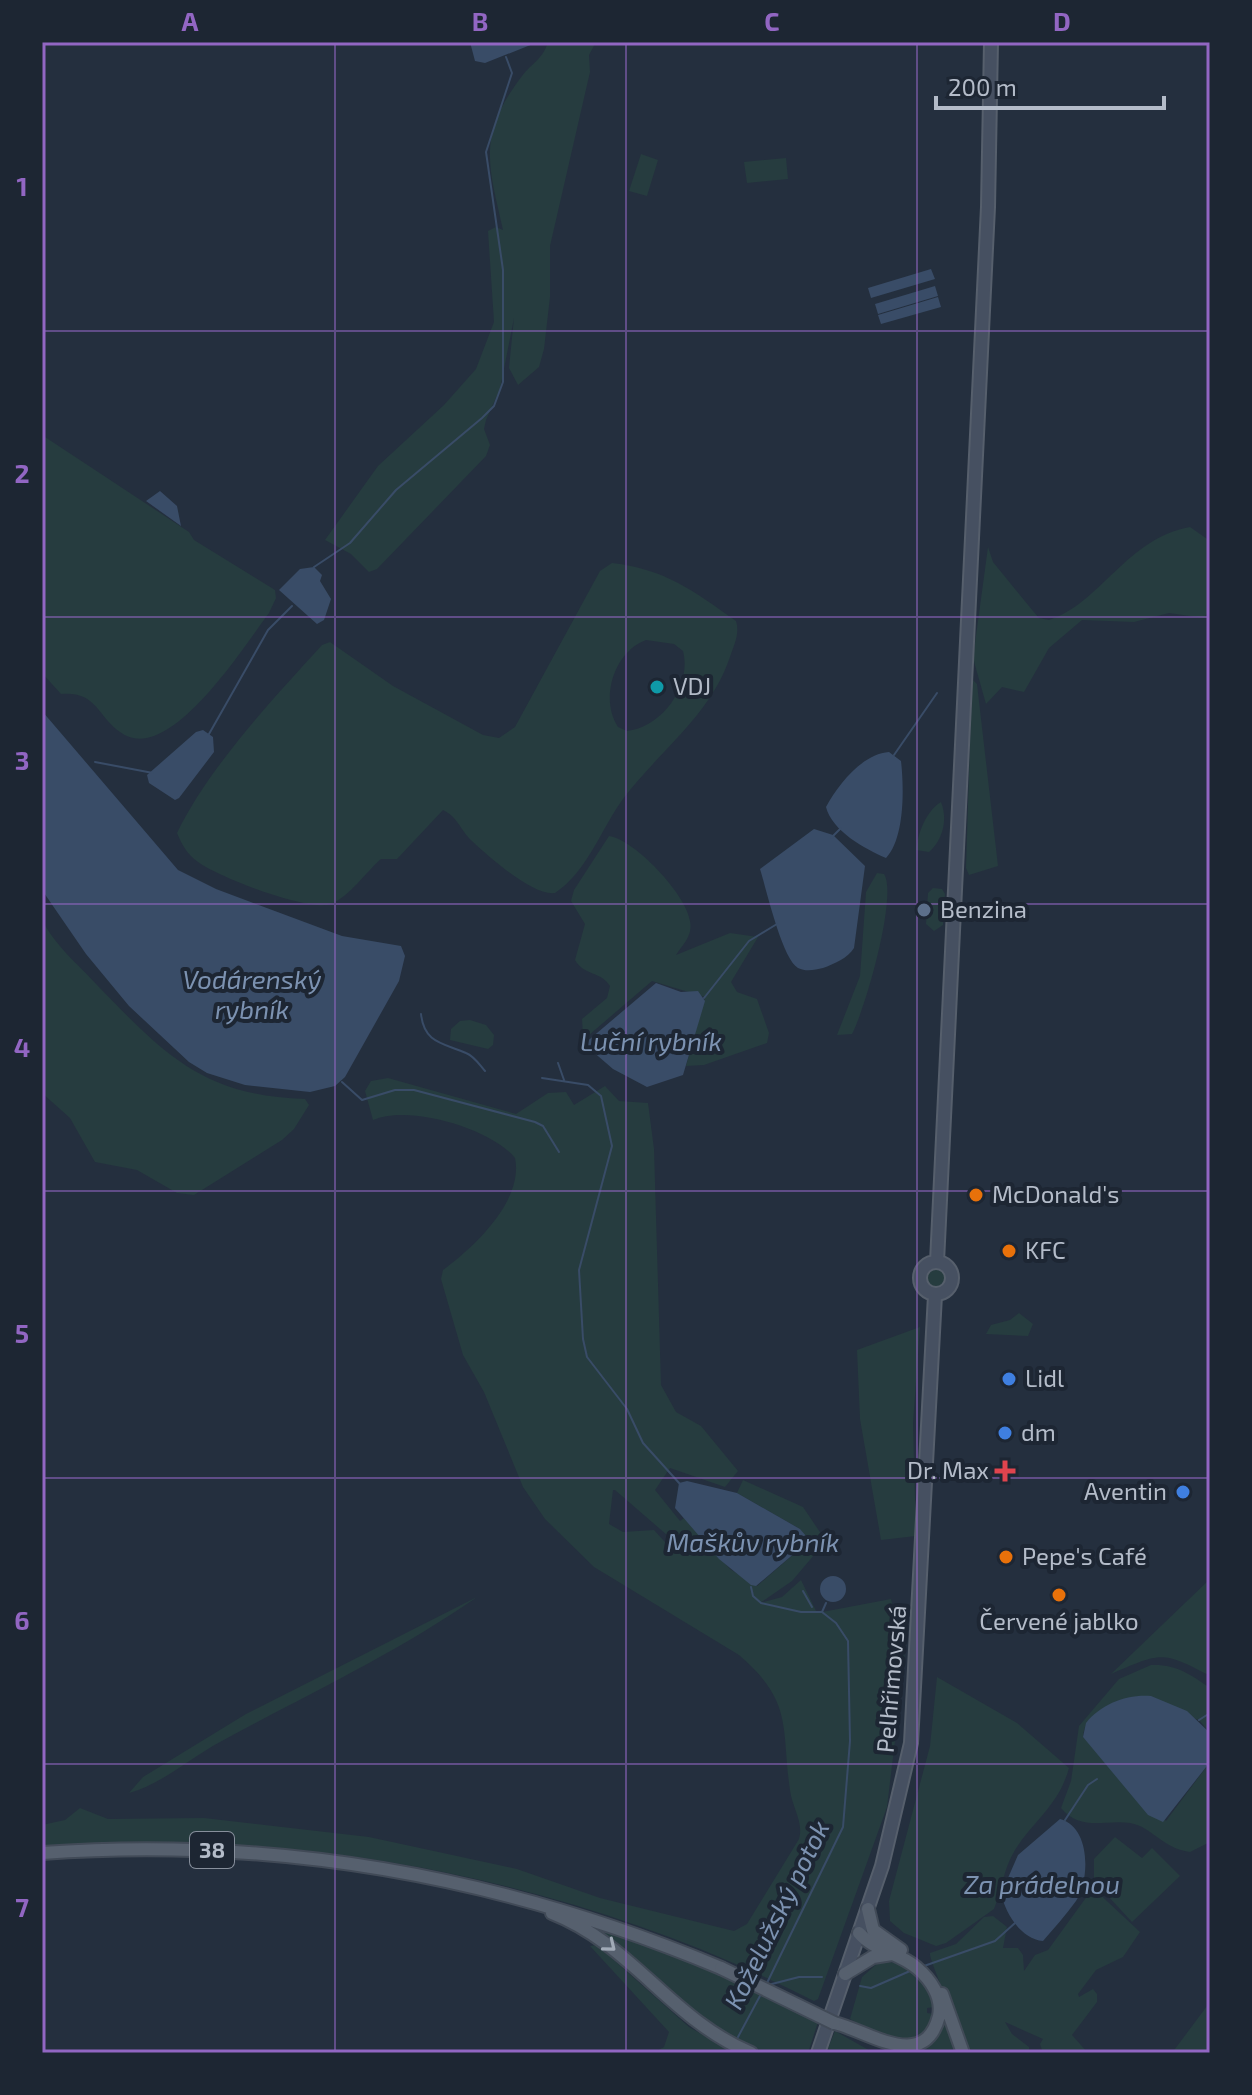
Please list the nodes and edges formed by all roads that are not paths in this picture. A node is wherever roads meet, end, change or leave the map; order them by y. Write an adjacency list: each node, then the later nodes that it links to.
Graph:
1 (991, 42): 2 (main road)
2 (937, 1262): 3 (main road); 3 (main road)
3 (935, 1295): 6 (main road, Pelhřimovská)
4 (42, 1853): 5 (main road, 38)
5 (407, 1871): 13 (main road, 38, bridge); 14 (main road, one-way to 14)
6 (868, 1909): 7 (main road, Pelhřimovská); 8 (main road)
7 (859, 1933): 8 (main road); 9 (main road); 11 (main road, Pelhřimovská)
8 (876, 1934): 10 (main road)
9 (895, 1954): 10 (main road); 11 (main road)
10 (918, 1964): 12 (main road)
11 (845, 1974): 15 (main road, Pelhřimovská)
12 (929, 1977): 13 (main road); 17 (main road)
13 (864, 2036): 16 (main road, 38)
14 (751, 2053)
15 (818, 2053)
16 (886, 2053)
17 (963, 2053)

